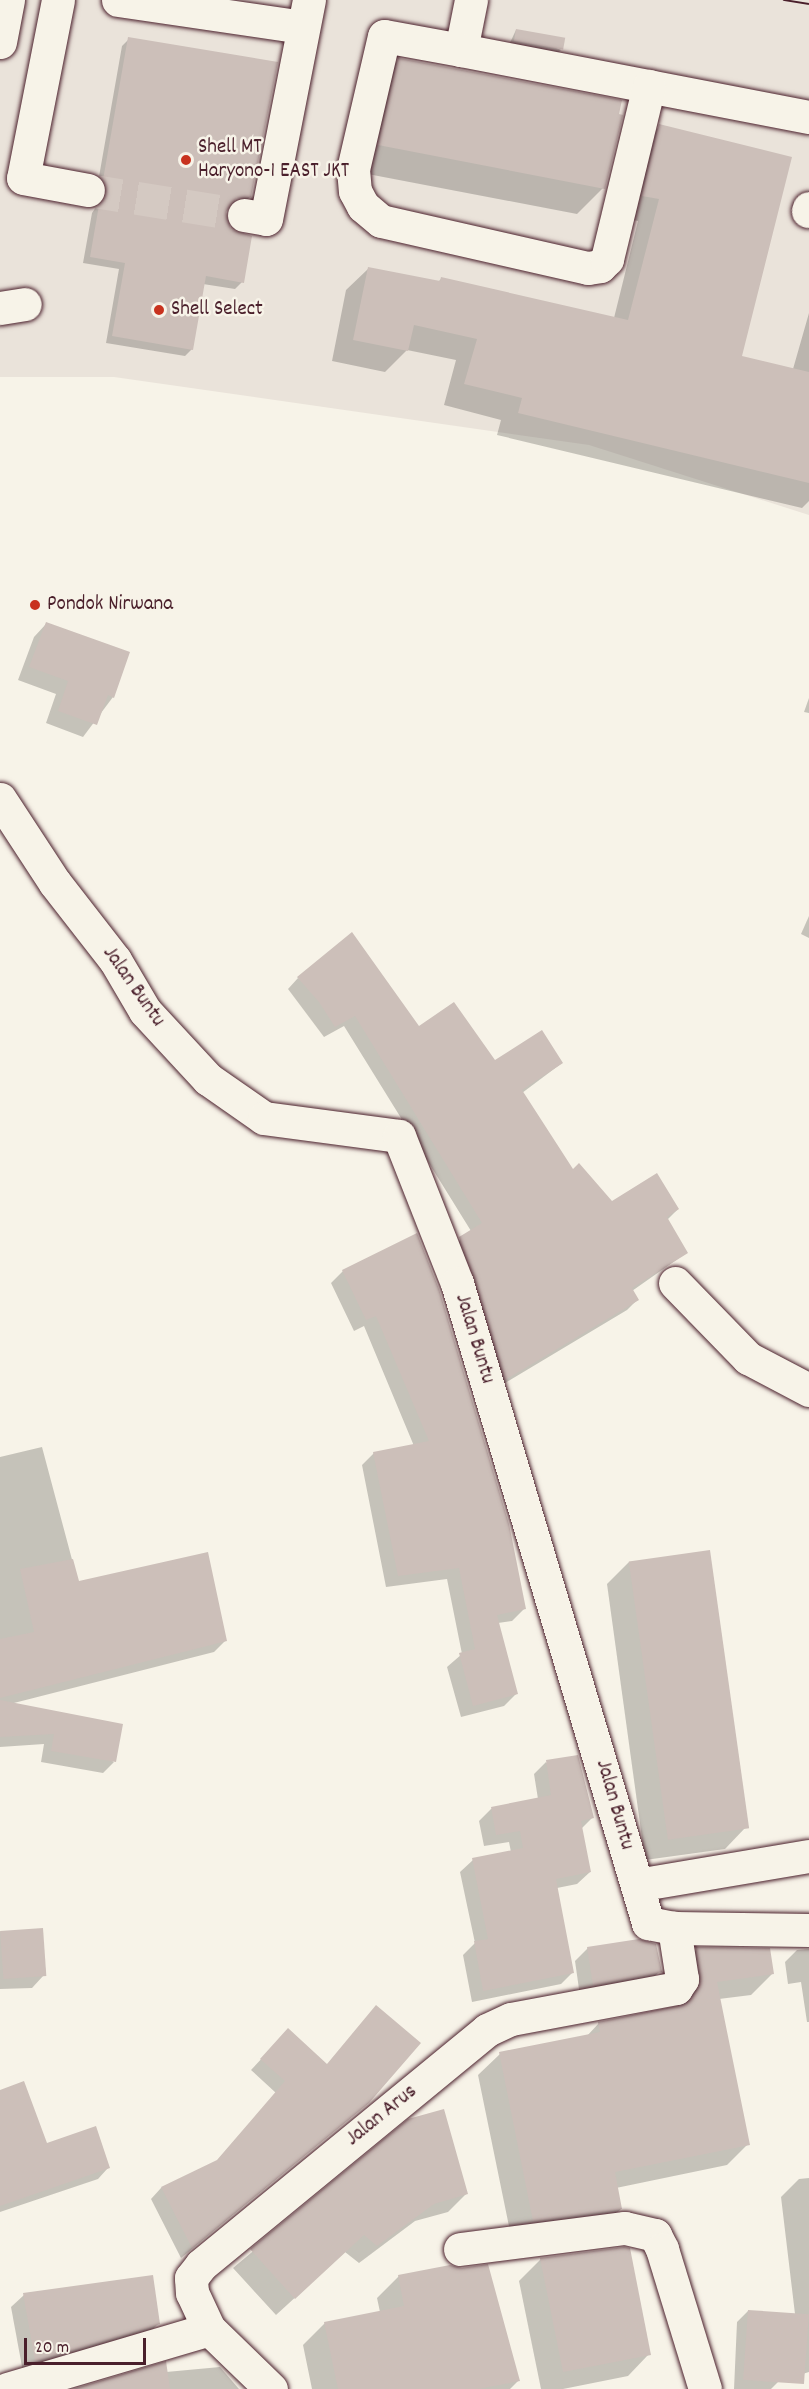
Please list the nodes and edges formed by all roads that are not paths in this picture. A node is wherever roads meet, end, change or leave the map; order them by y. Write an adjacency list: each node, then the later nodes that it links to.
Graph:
1 (8, 0): 6 (street)
2 (58, 0): 10 (street)
3 (118, 0): 5 (street)
4 (471, 0): 7 (street)
5 (306, 14): 11 (street)
6 (0, 42)
7 (461, 50): 8 (street); 8 (street)
8 (649, 86): 9 (street)
9 (809, 117)
10 (88, 190)
11 (244, 215)
12 (0, 798): 16 (street, Jalan Buntu)
13 (675, 1283): 14 (street)
14 (809, 1390)
15 (809, 1856): 16 (street)
16 (637, 1886): 17 (street, Jalan Buntu)
17 (674, 1928): 18 (street, Jalan Buntu); 20 (street, Jalan Arus)
18 (809, 1930)
19 (460, 2249): 23 (street)
20 (209, 2329): 21 (street); 22 (street, Jalan Arus)
21 (7, 2389)
22 (271, 2389)
23 (705, 2389)

